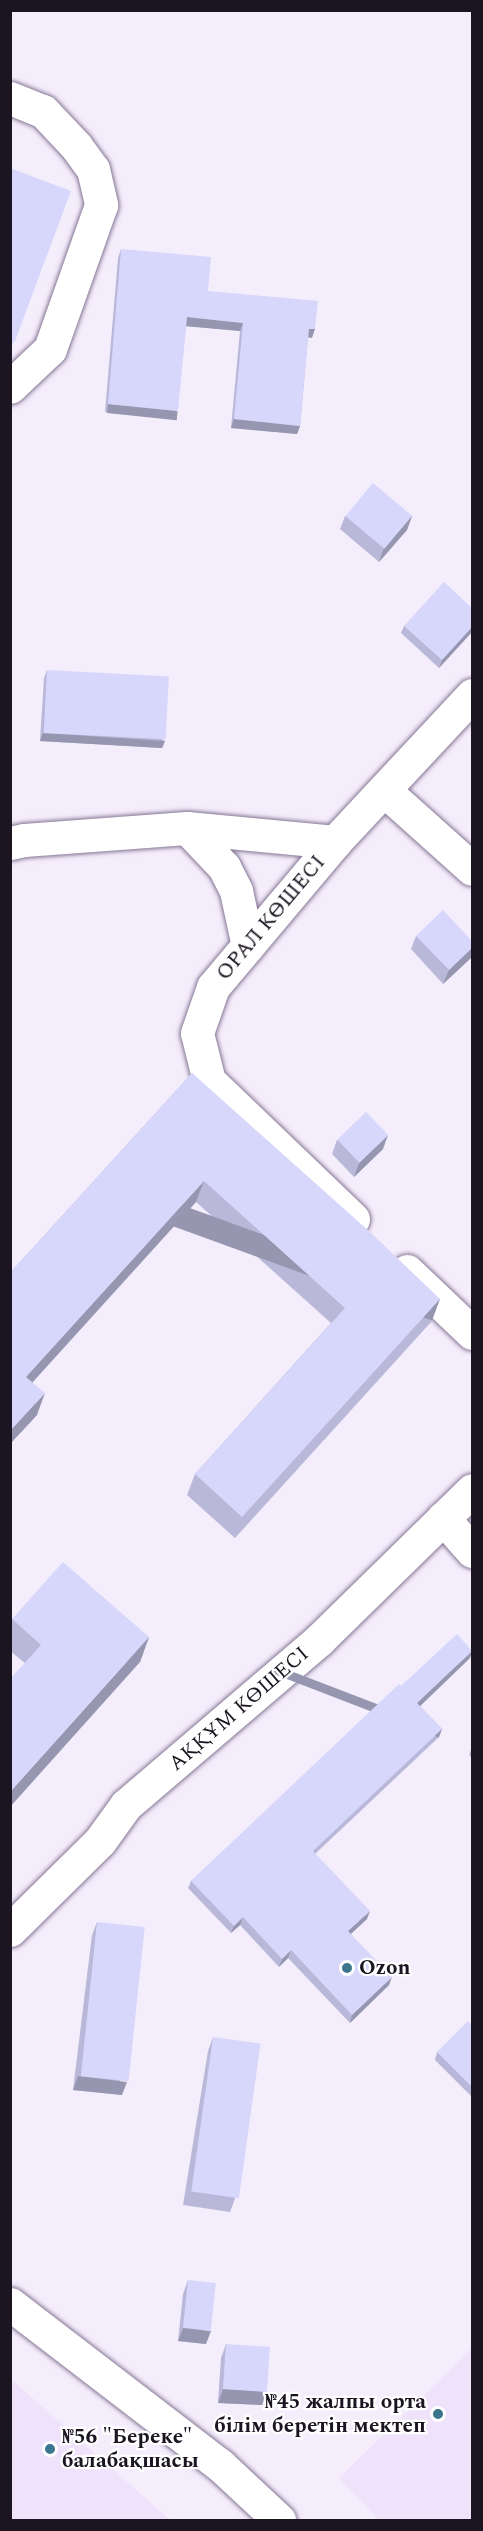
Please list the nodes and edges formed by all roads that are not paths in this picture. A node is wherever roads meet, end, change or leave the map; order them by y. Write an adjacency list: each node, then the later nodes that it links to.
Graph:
1 (10, 98): 2 (street)
2 (10, 387)
3 (472, 695): 4 (street, ОРАЛ КӨШЕСІ)
4 (384, 790): 6 (street, ОРАЛ КӨШЕСІ); 8 (street)
5 (187, 828): 6 (street); 7 (street); 9 (street)
6 (335, 842): 9 (street, ОРАЛ КӨШЕСІ)
7 (10, 843)
8 (472, 869)
9 (248, 946): 10 (street, ОРАЛ КӨШЕСІ)
10 (472, 1334)
11 (472, 1491): 12 (street, АҚҚҰМ КӨШЕСІ)
12 (443, 1518): 13 (street); 14 (street, АҚҚҰМ КӨШЕСІ)
13 (472, 1551)
14 (10, 1930)
15 (10, 2304): 16 (street)
16 (279, 2520)

